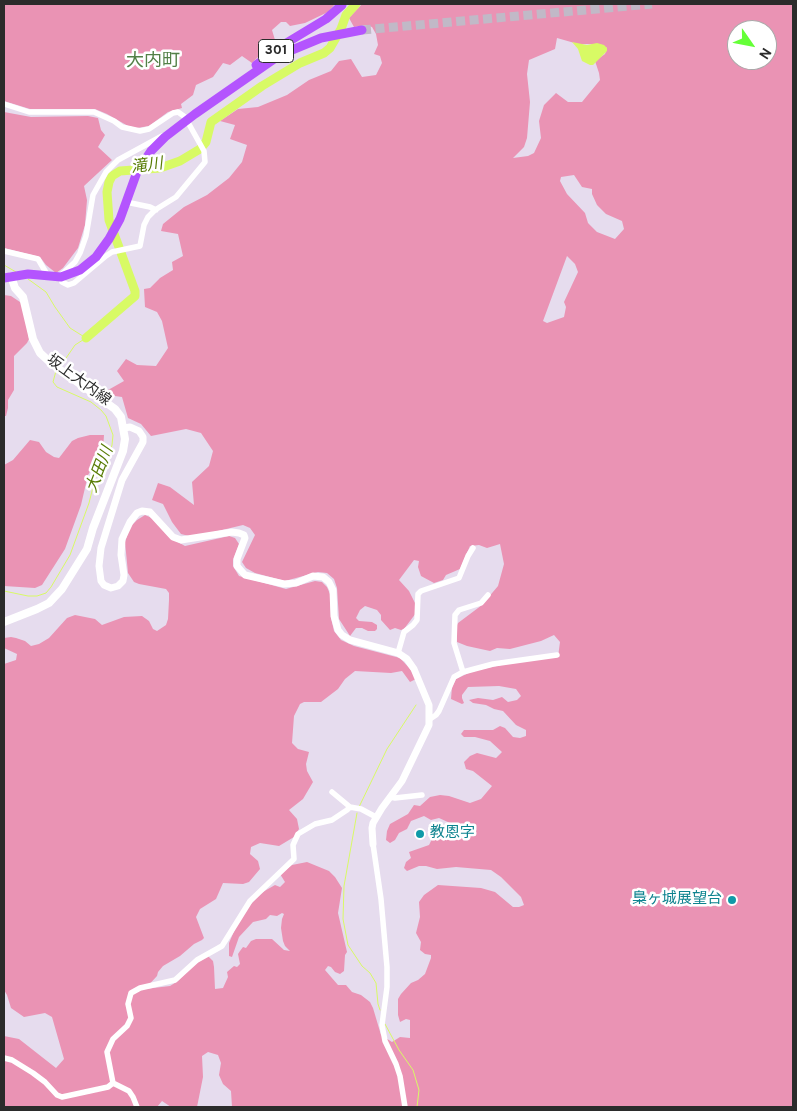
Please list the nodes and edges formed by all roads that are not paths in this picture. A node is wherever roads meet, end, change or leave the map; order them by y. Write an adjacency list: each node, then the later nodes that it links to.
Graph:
1 (342, 4): 3 (highway, 301); 4 (highway, 301)
2 (359, 30): 3 (highway, 301)
3 (222, 95): 4 (highway, 301)
4 (214, 101): 6 (highway, 301)
5 (4, 104): 6 (street)
6 (188, 120): 7 (highway, 301); 9 (street)
7 (167, 136): 8 (highway, 301); 13 (street)
8 (126, 202): 9 (street); 13 (highway, 301)
9 (156, 210): 13 (street)
10 (4, 251): 12 (street)
11 (11, 276): 12 (highway, 301); 14 (main road, 坂上大内線)
12 (48, 276): 13 (highway, 301)
13 (61, 280)
14 (124, 428): 17 (main road); 18 (street)
15 (473, 548): 18 (street)
16 (488, 595): 20 (street)
17 (4, 622)
18 (398, 653): 21 (street)
19 (557, 655): 20 (street)
20 (463, 672): 21 (street)
21 (430, 719): 24 (street)
22 (332, 792): 25 (street)
23 (422, 795): 24 (street)
24 (390, 797): 26 (street)
25 (350, 806): 26 (street); 29 (street)
26 (376, 817): 27 (street)
27 (373, 844): 31 (street)
28 (4, 1058): 29 (street)
29 (113, 1083): 30 (street)
30 (137, 1107)
31 (405, 1107)

